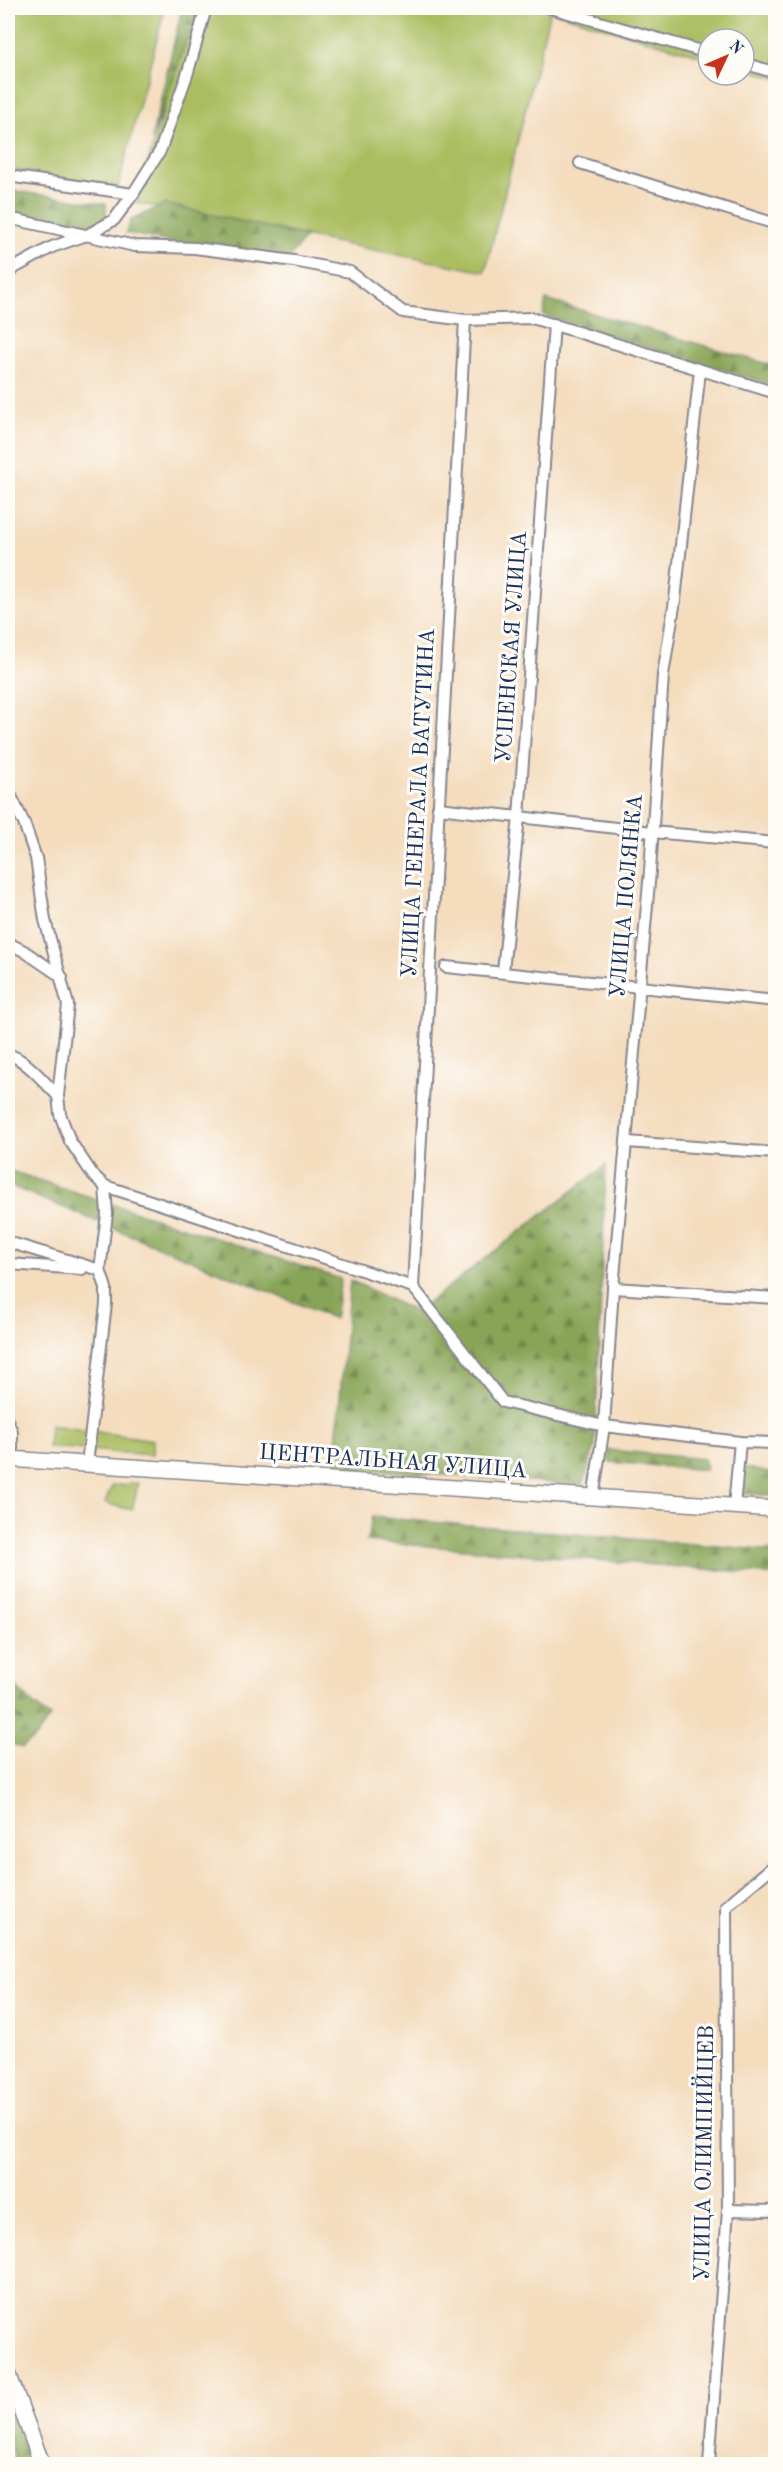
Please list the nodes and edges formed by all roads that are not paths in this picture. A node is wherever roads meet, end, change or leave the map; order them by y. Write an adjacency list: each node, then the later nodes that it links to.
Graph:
1 (206, 8): 8 (street)
2 (551, 8): 3 (street)
3 (696, 50)
4 (756, 67): 5 (street)
5 (776, 73)
6 (580, 163): 10 (street)
7 (8, 176): 8 (street)
8 (133, 194): 11 (street)
9 (8, 218): 11 (street)
10 (776, 224)
11 (87, 235): 12 (street); 13 (street)
12 (8, 274)
13 (465, 320): 14 (street); 18 (street, УЛИЦА ГЕНЕРАЛА ВАТУТИНА)
14 (554, 324): 15 (street); 19 (street, УСПЕНСКАЯ УЛИЦА)
15 (700, 370): 16 (street); 20 (street, УЛИЦА ПОЛЯНКА)
16 (776, 393)
17 (8, 790): 25 (street)
18 (438, 808): 19 (street); 36 (street, УЛИЦА ГЕНЕРАЛА ВАТУТИНА)
19 (519, 817): 20 (street); 24 (street, УСПЕНСКАЯ УЛИЦА)
20 (652, 832): 21 (street); 26 (street, УЛИЦА ПОЛЯНКА)
21 (776, 843)
22 (8, 943): 25 (street)
23 (446, 967): 24 (street)
24 (502, 971): 26 (street)
25 (62, 977): 29 (street)
26 (639, 987): 27 (street); 30 (street, УЛИЦА ПОЛЯНКА)
27 (776, 1001)
28 (8, 1055): 29 (street)
29 (58, 1096): 32 (street)
30 (627, 1142): 31 (street); 37 (street, УЛИЦА ПОЛЯНКА)
31 (776, 1153)
32 (105, 1186): 35 (street); 36 (street)
33 (8, 1242): 35 (street)
34 (8, 1264): 35 (street)
35 (100, 1270): 44 (street)
36 (413, 1287): 40 (street)
37 (613, 1288): 38 (street); 40 (street, УЛИЦА ПОЛЯНКА)
38 (776, 1298)
39 (8, 1422): 43 (street)
40 (604, 1426): 41 (street); 45 (street, УЛИЦА ПОЛЯНКА)
41 (740, 1442): 42 (street); 46 (street)
42 (776, 1443)
43 (10, 1459): 44 (main road, ЦЕНТРАЛЬНАЯ УЛИЦА)
44 (87, 1464): 45 (main road, ЦЕНТРАЛЬНАЯ УЛИЦА)
45 (593, 1498): 46 (main road, ЦЕНТРАЛЬНАЯ УЛИЦА)
46 (734, 1507): 47 (main road, ЦЕНТРАЛЬНАЯ УЛИЦА)
47 (776, 1509)
48 (776, 1864): 49 (street, УЛИЦА ОЛИМПИЙЦЕВ)
49 (728, 2210): 50 (street); 53 (street, УЛИЦА ОЛИМПИЙЦЕВ)
50 (776, 2211)
51 (8, 2373): 52 (main road)
52 (42, 2464)
53 (709, 2464)

